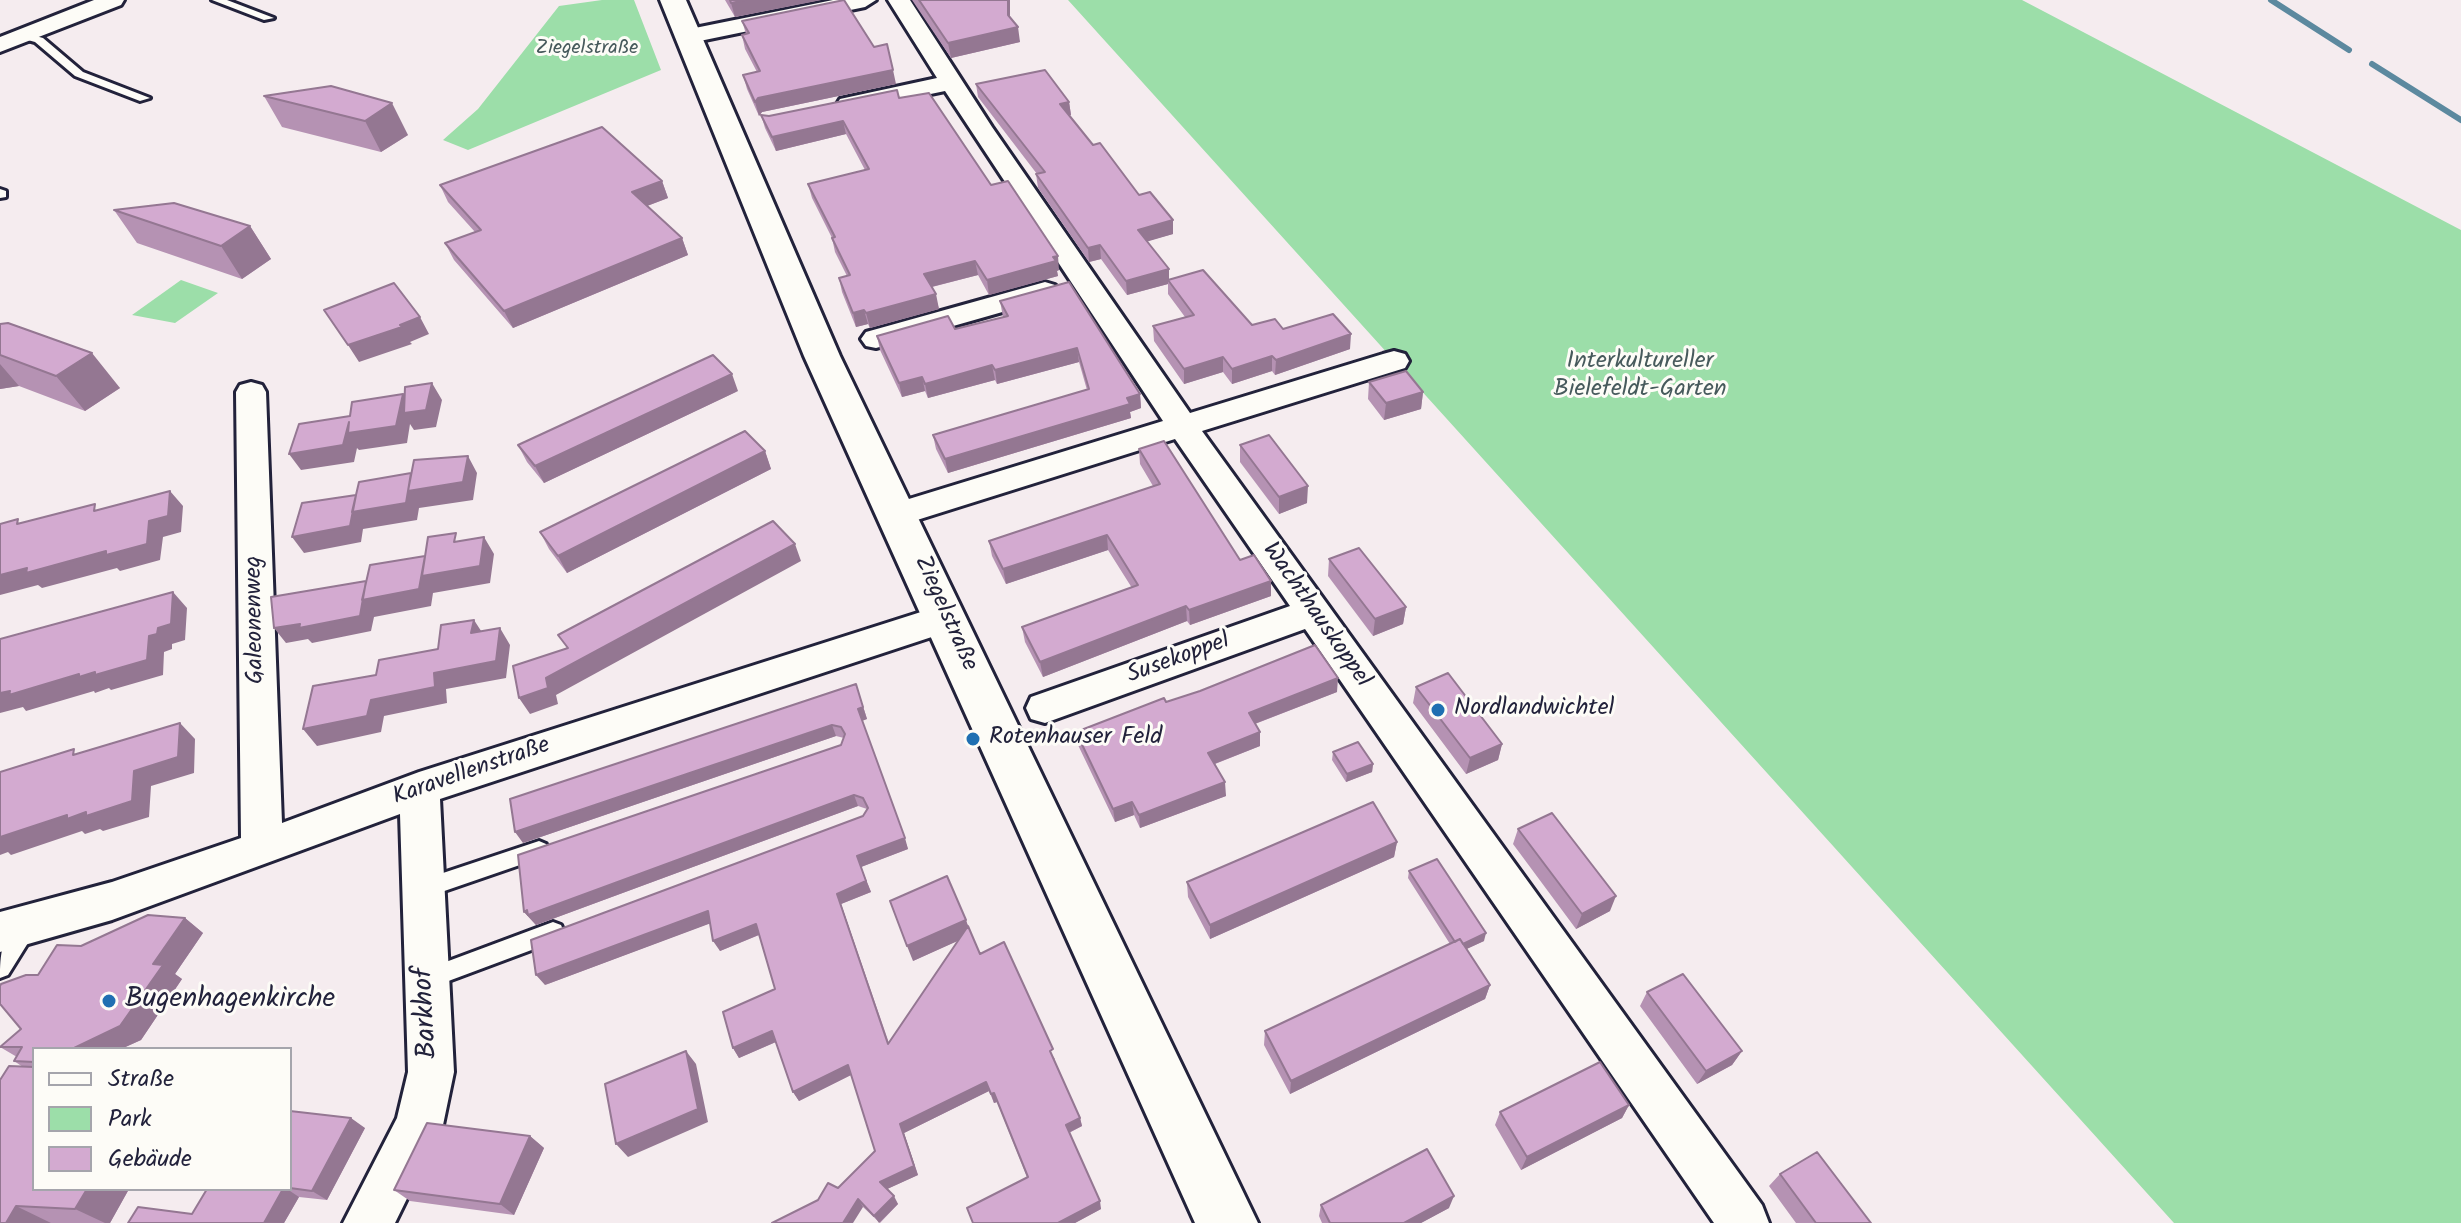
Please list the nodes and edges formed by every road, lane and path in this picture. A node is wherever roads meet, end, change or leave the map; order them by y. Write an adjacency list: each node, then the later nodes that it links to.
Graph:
1 (113, 0): 6 (street)
2 (217, 0): 7 (lane)
3 (673, 0): 8 (main road, Ziegelstraße)
4 (865, 0): 8 (street)
5 (899, 0): 10 (street, Wachthauskoppel)
6 (79, 4): 9 (street)
7 (268, 18)
8 (690, 36): 18 (main road, Ziegelstraße)
9 (10, 40): 11 (lane)
10 (954, 82): 12 (street); 13 (street, Wachthauskoppel)
11 (144, 98)
12 (833, 107)
13 (1085, 280): 14 (street); 17 (street, Wachthauskoppel)
14 (876, 339)
15 (1394, 361): 17 (street)
16 (251, 392): 24 (street, Galeonenweg)
17 (1183, 427): 18 (street); 19 (street, Wachthauskoppel)
18 (898, 514): 20 (main road, Ziegelstraße)
19 (1312, 612): 21 (street, Susekoppel); 32 (street, Wachthauskoppel)
20 (946, 618): 22 (street, Karavellenstraße); 31 (main road, Ziegelstraße)
21 (1045, 708)
22 (419, 789): 24 (street, Karavellenstraße); 25 (street, Barkhof)
23 (556, 844): 25 (lane)
24 (262, 849): 27 (street, Karavellenstraße)
25 (422, 890): 29 (street, Barkhof)
26 (567, 927): 29 (lane)
27 (14, 928): 28 (lane)
28 (0, 968)
29 (426, 979): 30 (street, Barkhof)
30 (368, 1223)
31 (1227, 1223)
32 (1744, 1223)

